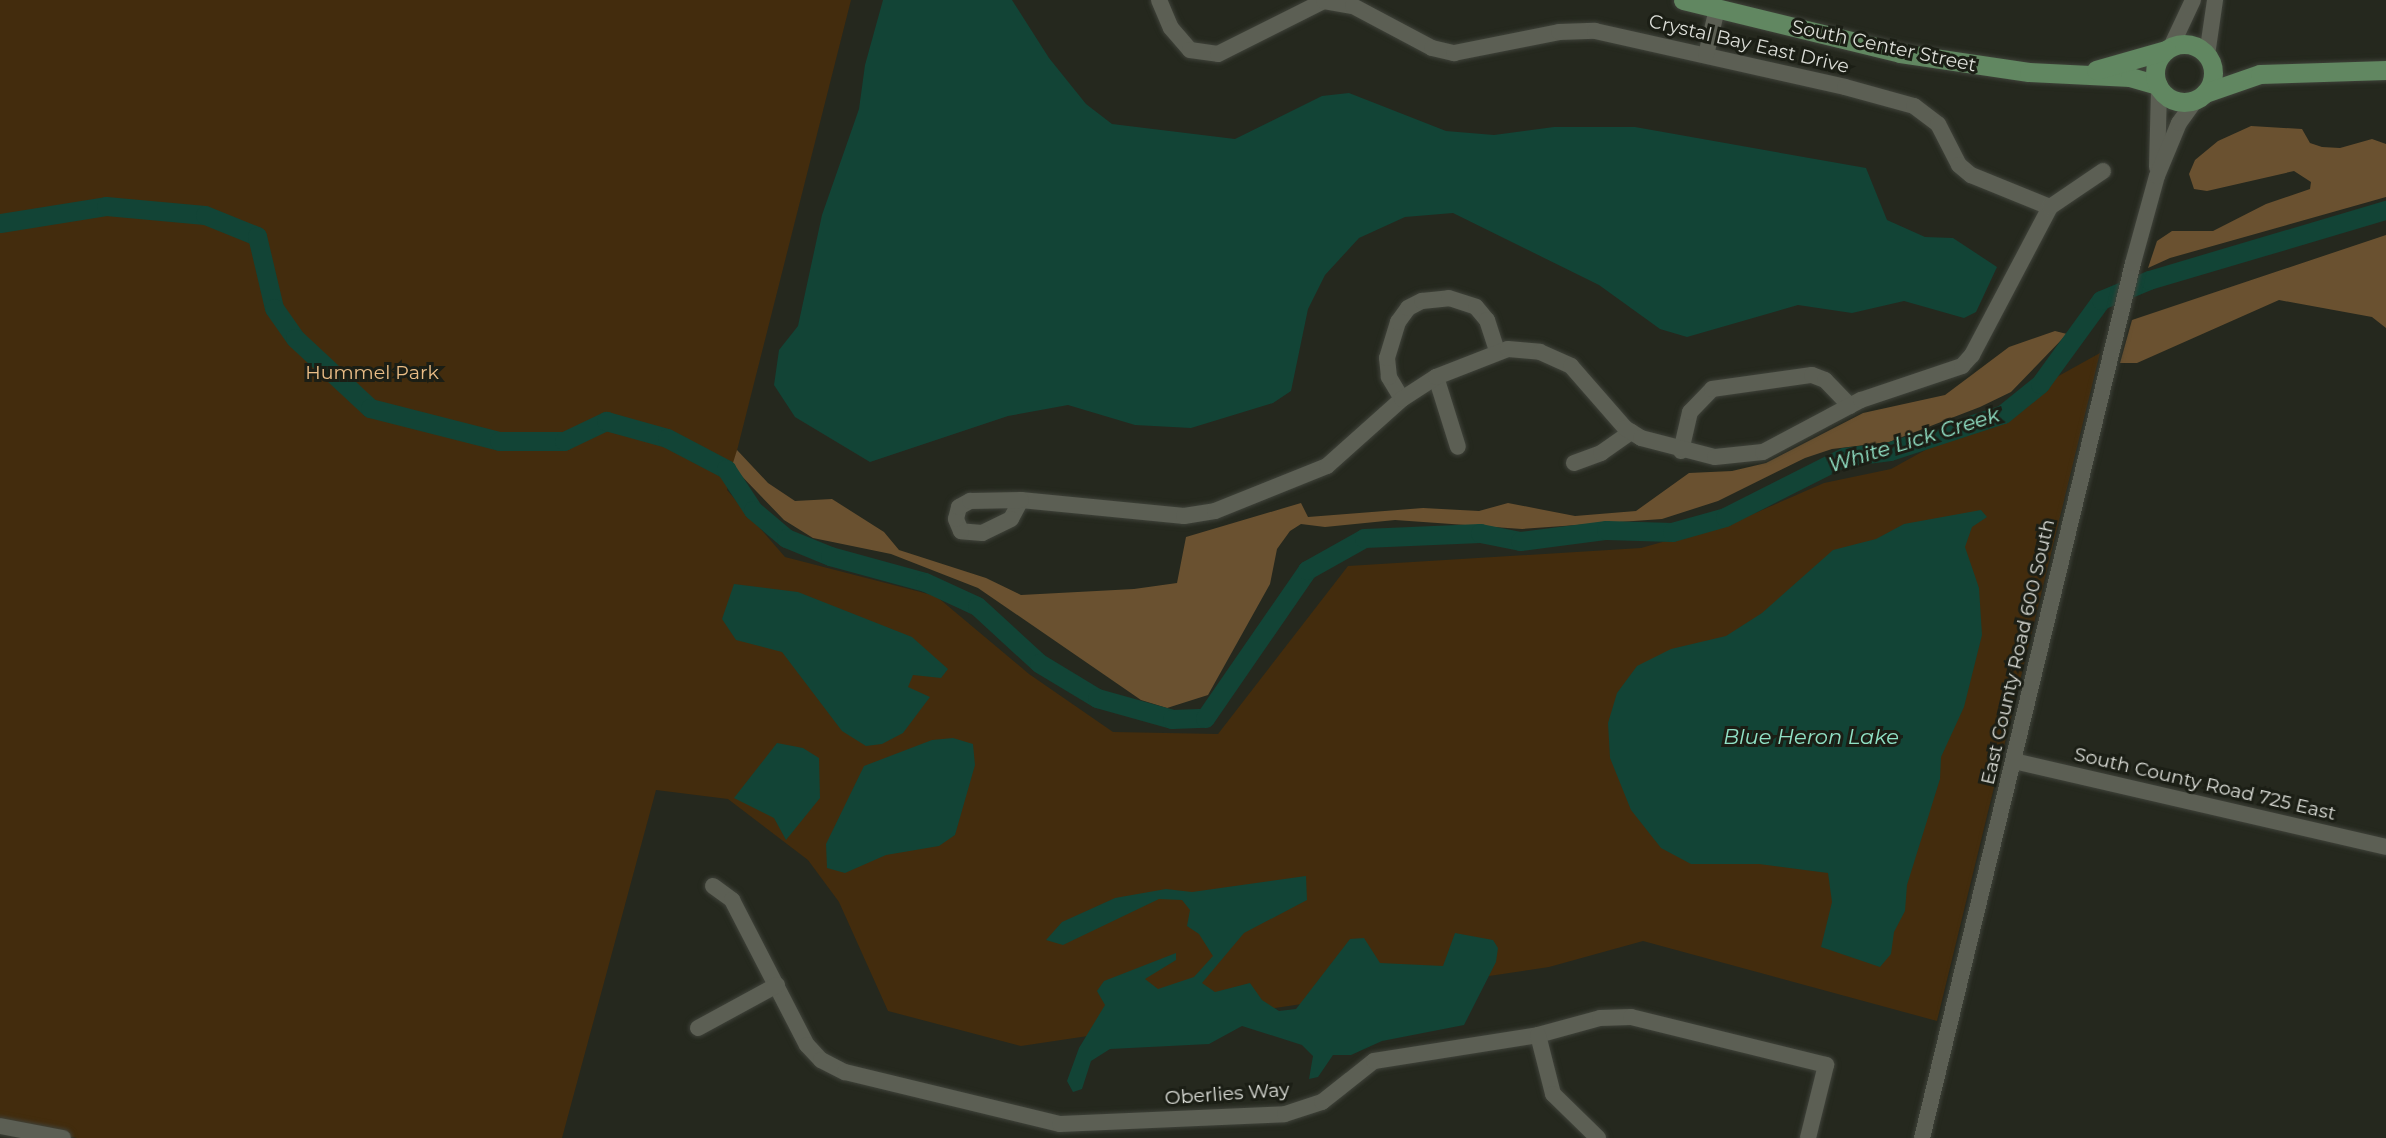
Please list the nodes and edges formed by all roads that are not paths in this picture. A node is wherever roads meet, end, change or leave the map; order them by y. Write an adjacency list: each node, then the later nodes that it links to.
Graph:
1 (1159, 0): 8 (street, Crystal Bay East Drive)
2 (1683, 0): 6 (main road, South Center Street)
3 (2193, 0): 7 (street)
4 (2215, 0): 9 (street)
5 (1738, 7): 6 (main road, South Center Street); 11 (main road, South Center Street)
6 (1717, 9): 8 (street)
7 (2169, 48): 9 (main road); 11 (main road, South Center Street); 13 (main road)
8 (1706, 55): 17 (street, Crystal Bay East Drive)
9 (2208, 58): 12 (main road); 14 (main road)
10 (2386, 69): 12 (main road)
11 (2087, 73): 13 (main road, South Center Street)
12 (2260, 74): 14 (main road)
13 (2159, 86): 14 (main road); 16 (street, East County Road 600 South)
14 (2201, 96): 16 (street, East County Road 600 South)
15 (2103, 171): 17 (street)
16 (2157, 176): 27 (street, East County Road 600 South)
17 (2049, 208): 21 (street)
18 (1497, 351): 19 (street); 20 (street); 22 (street)
19 (1436, 377): 20 (street); 23 (street)
20 (1402, 398): 26 (street)
21 (1850, 406): 24 (street); 24 (street)
22 (1631, 432): 24 (street); 25 (street)
23 (1458, 447)
24 (1681, 451)
25 (1574, 463)
26 (1021, 500)
27 (2014, 761): 28 (street, South County Road 725 East); 38 (street, East County Road 600 South)
28 (2386, 847)
29 (713, 886): 30 (street, Oberlies Way)
30 (777, 985): 31 (street); 34 (street, Oberlies Way)
31 (698, 1028)
32 (1538, 1035): 34 (street, Oberlies Way); 36 (street); 37 (street, Oberlies Way)
33 (0, 1126): 35 (street)
34 (1096, 1130)
35 (63, 1138)
36 (1598, 1138)
37 (1808, 1138)
38 (1922, 1138)

